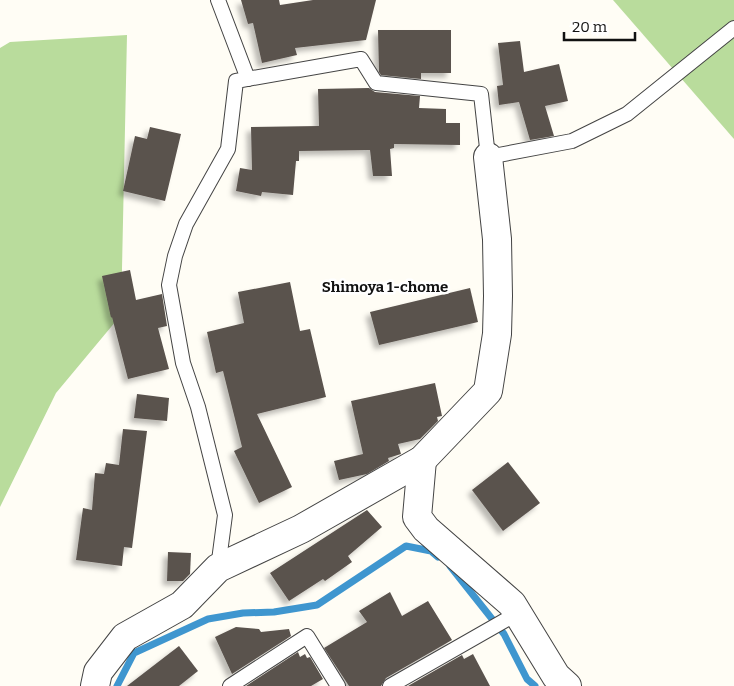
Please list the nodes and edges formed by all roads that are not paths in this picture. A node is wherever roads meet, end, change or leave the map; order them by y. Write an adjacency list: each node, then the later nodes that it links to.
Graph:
1 (218, 0): 3 (lane)
2 (734, 28): 4 (lane)
3 (248, 79): 4 (lane); 6 (lane)
4 (488, 157): 5 (street)
5 (422, 460): 6 (street); 7 (street)
6 (218, 568): 8 (street)
7 (518, 613): 11 (lane); 12 (street)
8 (95, 686)
9 (230, 686): 10 (lane)
10 (338, 686)
11 (390, 686)
12 (567, 686)

